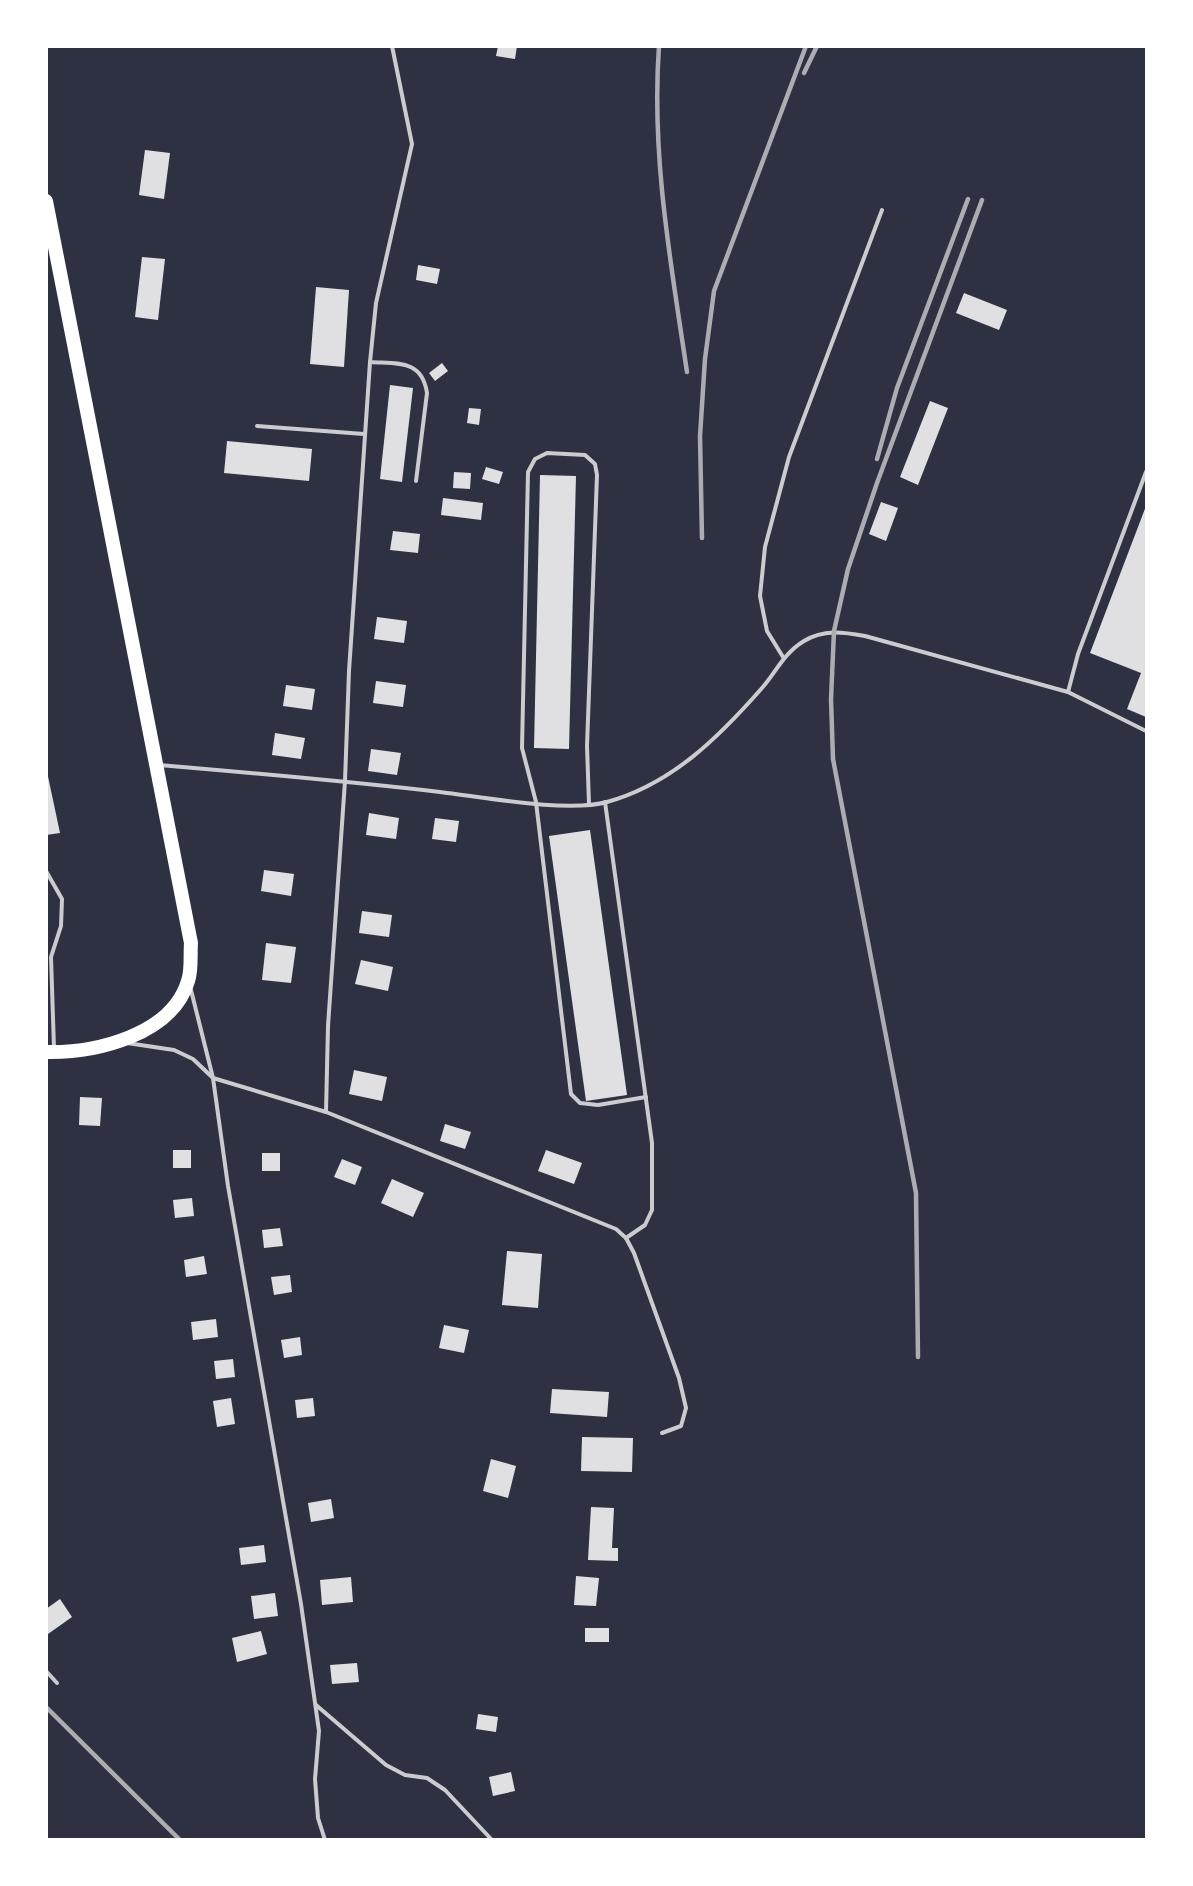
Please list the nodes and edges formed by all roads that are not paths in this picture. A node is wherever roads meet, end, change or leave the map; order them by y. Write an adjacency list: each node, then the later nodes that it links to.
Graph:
1 (392, 46): 4 (lane)
2 (46, 201): 12 (main road)
3 (882, 210): 9 (lane)
4 (370, 362): 6 (lane); 8 (lane)
5 (256, 426): 6 (lane)
6 (364, 434): 13 (lane)
7 (1146, 472): 10 (lane)
8 (416, 481)
9 (783, 657): 10 (lane); 15 (lane)
10 (1068, 692): 11 (lane)
11 (1146, 732)
12 (158, 765): 13 (lane); 18 (main road)
13 (345, 781): 14 (lane); 23 (lane)
14 (536, 802): 16 (lane); 16 (lane); 22 (lane)
15 (605, 802): 16 (lane); 22 (lane)
16 (589, 804)
17 (46, 871): 20 (lane)
18 (189, 980): 19 (main road); 21 (lane)
19 (121, 1043): 20 (main road); 21 (lane)
20 (50, 1052)
21 (213, 1078): 23 (lane); 28 (lane)
22 (646, 1097): 24 (lane)
23 (326, 1112): 24 (lane)
24 (626, 1238): 25 (lane)
25 (662, 1433)
26 (46, 1671): 27 (lane)
27 (57, 1683)
28 (315, 1704): 29 (lane); 30 (lane)
29 (325, 1839)
30 (492, 1839)

